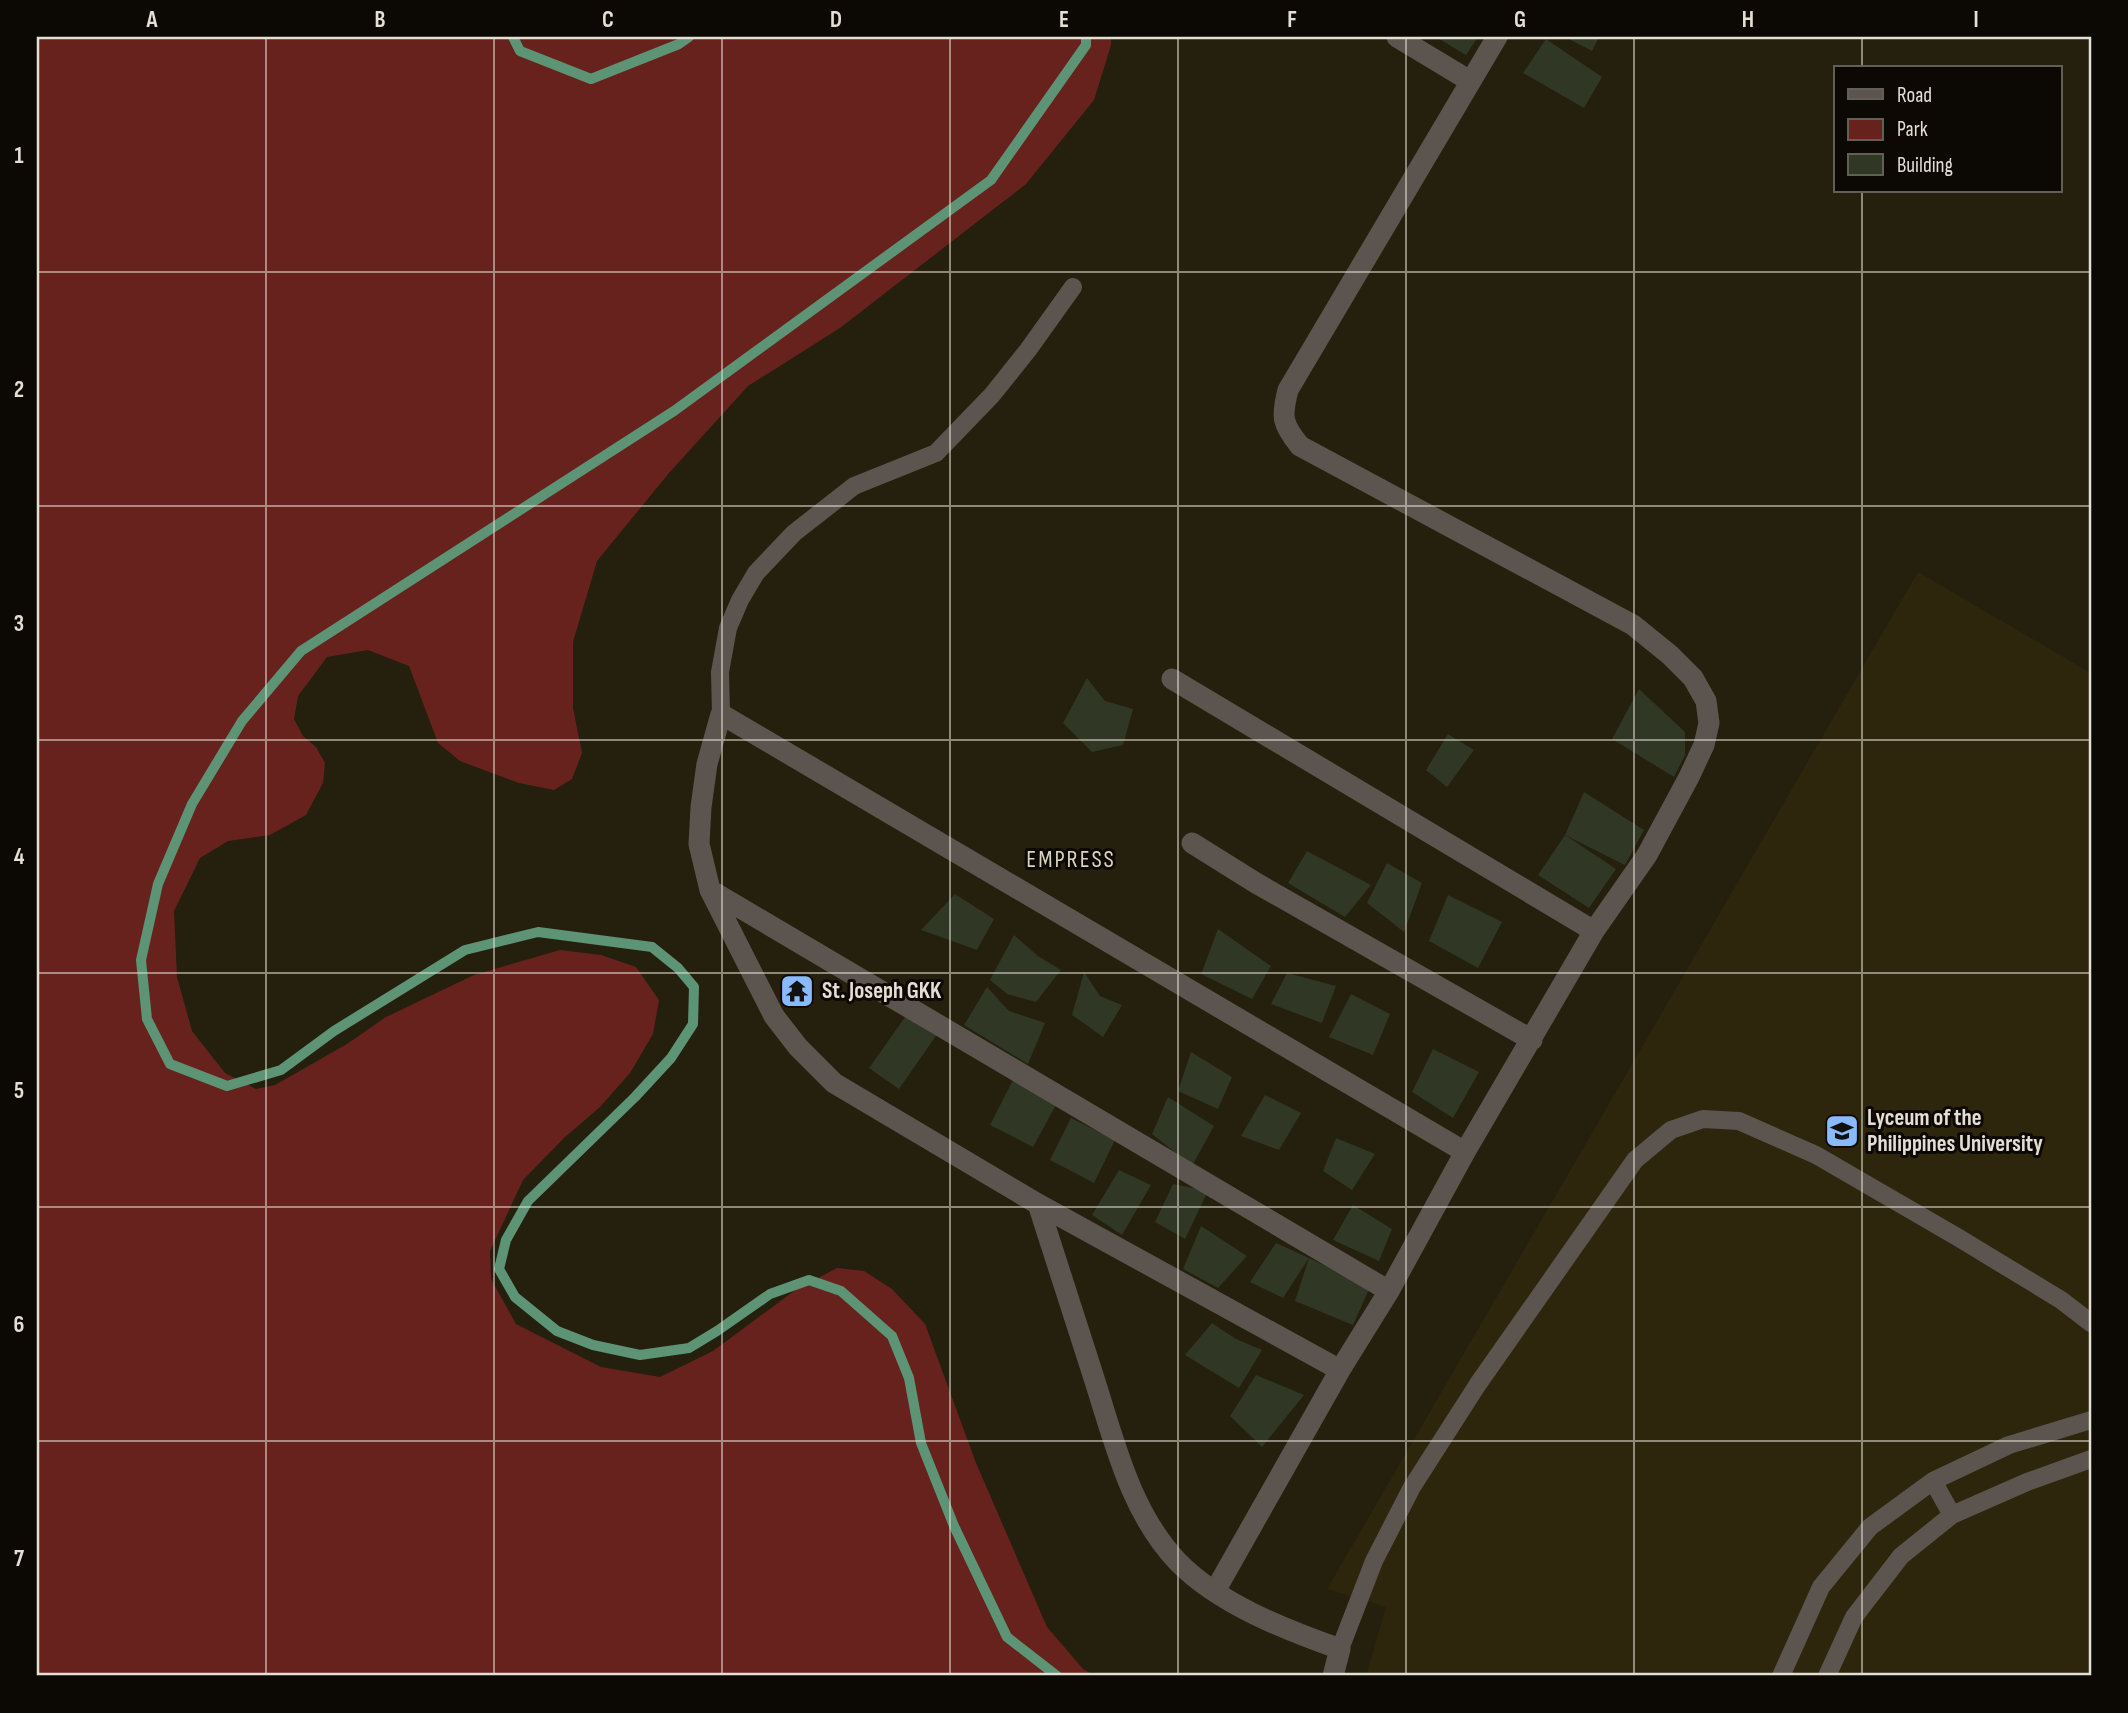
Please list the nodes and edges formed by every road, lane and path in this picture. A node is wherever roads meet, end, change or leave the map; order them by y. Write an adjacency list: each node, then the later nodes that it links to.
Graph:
1 (1397, 37): 3 (street)
2 (1497, 37): 3 (street)
3 (1470, 81): 9 (street)
4 (1073, 287): 6 (lane)
5 (1172, 679): 9 (street)
6 (721, 714): 8 (street); 11 (street)
7 (1192, 843): 10 (street)
8 (710, 890): 12 (street); 13 (street)
9 (1594, 931): 10 (street)
10 (1532, 1040): 11 (street)
11 (1465, 1152): 13 (street)
12 (1038, 1204): 15 (street); 20 (street)
13 (1389, 1291): 15 (street)
14 (2091, 1323): 21 (lane)
15 (1340, 1370): 20 (street)
16 (2091, 1420): 18 (lane)
17 (2091, 1459): 19 (lane)
18 (1933, 1481): 19 (lane); 23 (lane)
19 (1952, 1515): 24 (lane)
20 (1215, 1591): 21 (street)
21 (1340, 1650): 22 (street)
22 (1333, 1676)
23 (1781, 1676)
24 (1827, 1676)

